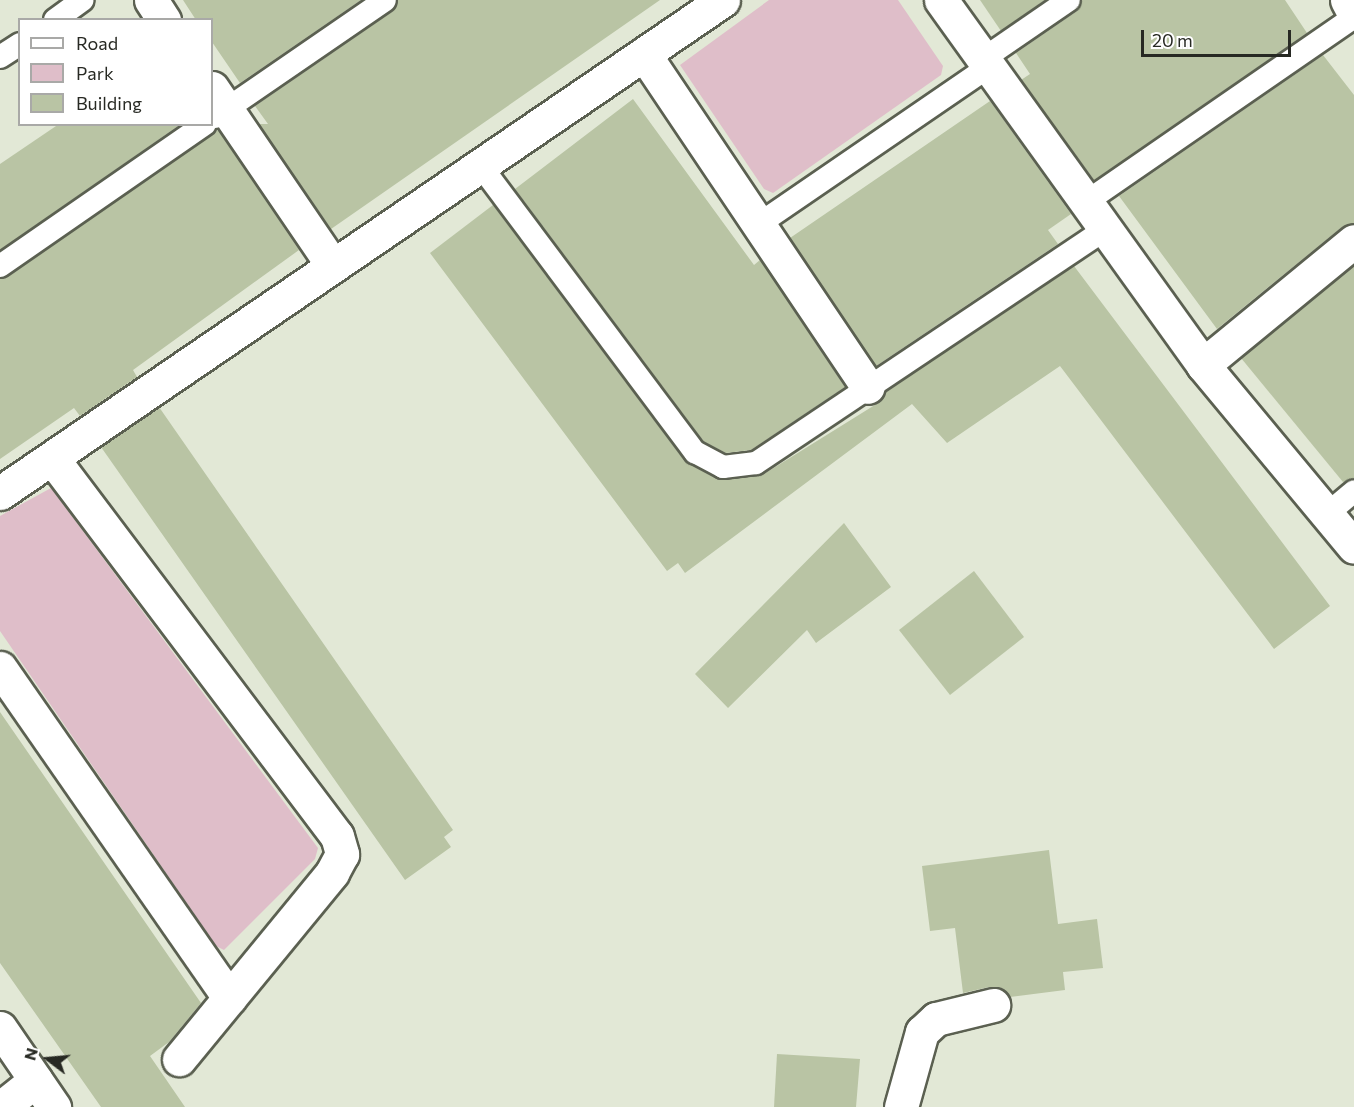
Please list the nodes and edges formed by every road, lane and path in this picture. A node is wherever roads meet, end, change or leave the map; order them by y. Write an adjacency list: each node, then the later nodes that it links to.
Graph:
1 (83, 0): 9 (lane)
2 (151, 0): 10 (street)
3 (385, 0): 15 (lane)
4 (723, 0): 12 (street)
5 (941, 0): 14 (street)
6 (1069, 0): 14 (lane)
7 (1347, 0): 8 (street)
8 (1354, 15): 18 (lane)
9 (57, 18)
10 (163, 18)
11 (18, 45): 13 (lane)
12 (644, 54): 17 (street); 19 (street)
13 (0, 57)
14 (986, 63): 18 (street); 19 (lane)
15 (213, 111): 23 (street)
16 (192, 126): 22 (lane)
17 (480, 165): 23 (street); 25 (lane)
18 (1086, 202): 20 (street)
19 (759, 224): 25 (street)
20 (1105, 229): 24 (street); 25 (lane)
21 (1354, 241): 24 (street)
22 (0, 266)
23 (333, 266): 26 (street)
24 (1203, 365): 29 (street)
25 (868, 387)
26 (52, 458): 28 (street); 32 (street)
27 (1354, 491): 29 (lane)
28 (0, 493)
29 (1327, 514): 30 (street)
30 (1354, 547)
31 (0, 668): 32 (street)
32 (229, 998): 35 (street)
33 (993, 1005): 39 (street)
34 (0, 1029): 36 (street)
35 (179, 1059)
36 (36, 1080): 37 (street); 38 (street)
37 (2, 1107)
38 (54, 1107)
39 (901, 1107)

